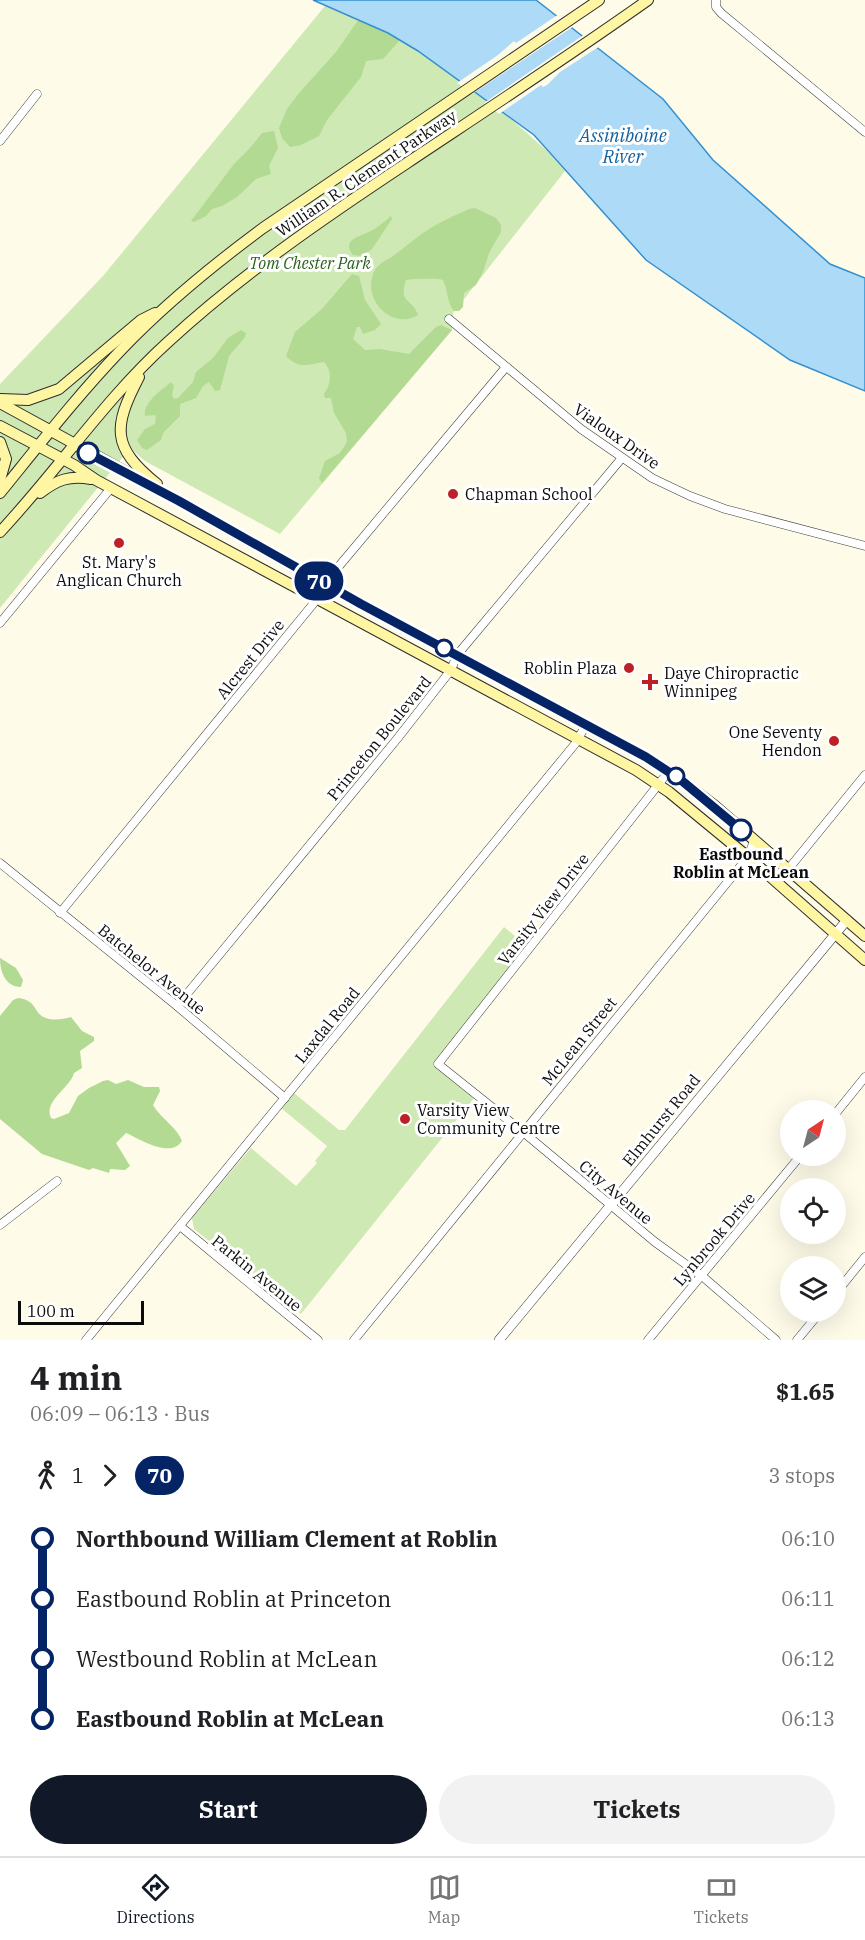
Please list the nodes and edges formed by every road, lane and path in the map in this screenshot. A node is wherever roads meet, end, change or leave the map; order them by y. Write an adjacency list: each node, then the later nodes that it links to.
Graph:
1 (599, 0): 7 (main road, William R. Clement Parkway)
2 (648, 0): 9 (main road, William R. Clement Parkway)
3 (716, 1): 5 (street)
4 (37, 94): 6 (street)
5 (865, 132)
6 (0, 141)
7 (163, 309): 11 (main road); 14 (main road, William R. Clement Parkway)
8 (449, 319): 10 (street, Vialoux Drive)
9 (147, 362): 16 (main road, William R. Clement Parkway); 24 (main road)
10 (506, 367): 19 (street, Vialoux Drive); 28 (street, Alcrest Drive)
11 (0, 399)
12 (0, 403): 14 (main road)
13 (0, 426): 17 (main road)
14 (51, 431): 16 (main road); 17 (main road, William R. Clement Parkway)
15 (0, 442): 20 (main road)
16 (74, 445): 18 (main road, William R. Clement Parkway); 24 (main road)
17 (39, 446): 18 (main road); 23 (main road, William R. Clement Parkway)
18 (62, 458): 21 (main road); 25 (main road, William R. Clement Parkway)
19 (621, 459): 27 (street, Vialoux Drive); 31 (street, Princeton Boulevard)
20 (0, 480)
21 (96, 480): 22 (main road); 25 (main road)
22 (111, 488): 29 (main road); 30 (street)
23 (0, 493)
24 (179, 501): 28 (main road)
25 (23, 507): 26 (main road, William R. Clement Parkway)
26 (0, 532)
27 (865, 546)
28 (324, 584): 29 (street, Alcrest Drive); 31 (main road)
29 (318, 598): 32 (main road); 43 (street, Alcrest Drive)
30 (0, 623)
31 (457, 655): 32 (street, Princeton Boulevard); 33 (main road)
32 (451, 670): 34 (main road); 48 (street, Princeton Boulevard)
33 (586, 725): 34 (street, Laxdal Road); 35 (main road)
34 (579, 738): 37 (main road); 51 (street, Laxdal Road)
35 (669, 771): 37 (street, Varsity View Drive); 38 (main road)
36 (865, 776): 41 (street)
37 (658, 785): 39 (main road); 49 (street, Varsity View Drive)
38 (754, 842): 39 (street, McLean Street); 41 (main road)
39 (748, 857): 42 (main road); 53 (street, McLean Street)
40 (0, 863): 43 (street, Batchelor Avenue)
41 (789, 869): 42 (street); 44 (main road)
42 (777, 883): 45 (main road)
43 (60, 913): 48 (street, Batchelor Avenue)
44 (847, 920): 45 (street, Elmhurst Road); 46 (main road)
45 (835, 934): 47 (main road); 56 (street, Elmhurst Road)
46 (865, 936)
47 (865, 960)
48 (177, 1006): 51 (street, Batchelor Avenue)
49 (438, 1064): 53 (street, City Avenue)
50 (865, 1077): 52 (street)
51 (285, 1098): 58 (street, Laxdal Road)
52 (846, 1101)
53 (523, 1132): 56 (street, City Avenue); 65 (street, McLean Street)
54 (792, 1166): 60 (street, Lynbrook Drive)
55 (57, 1181): 57 (street)
56 (610, 1205): 60 (street, City Avenue); 66 (street, Elmhurst Road)
57 (0, 1225)
58 (180, 1226): 63 (street, Laxdal Road); 64 (street, Parkin Avenue)
59 (865, 1257): 61 (street)
60 (702, 1276): 67 (street, Lynbrook Drive); 68 (street, City Avenue)
61 (846, 1281)
62 (812, 1322): 69 (street)
63 (86, 1340)
64 (318, 1340)
65 (354, 1340)
66 (499, 1340)
67 (648, 1340)
68 (776, 1340)
69 (797, 1340)

